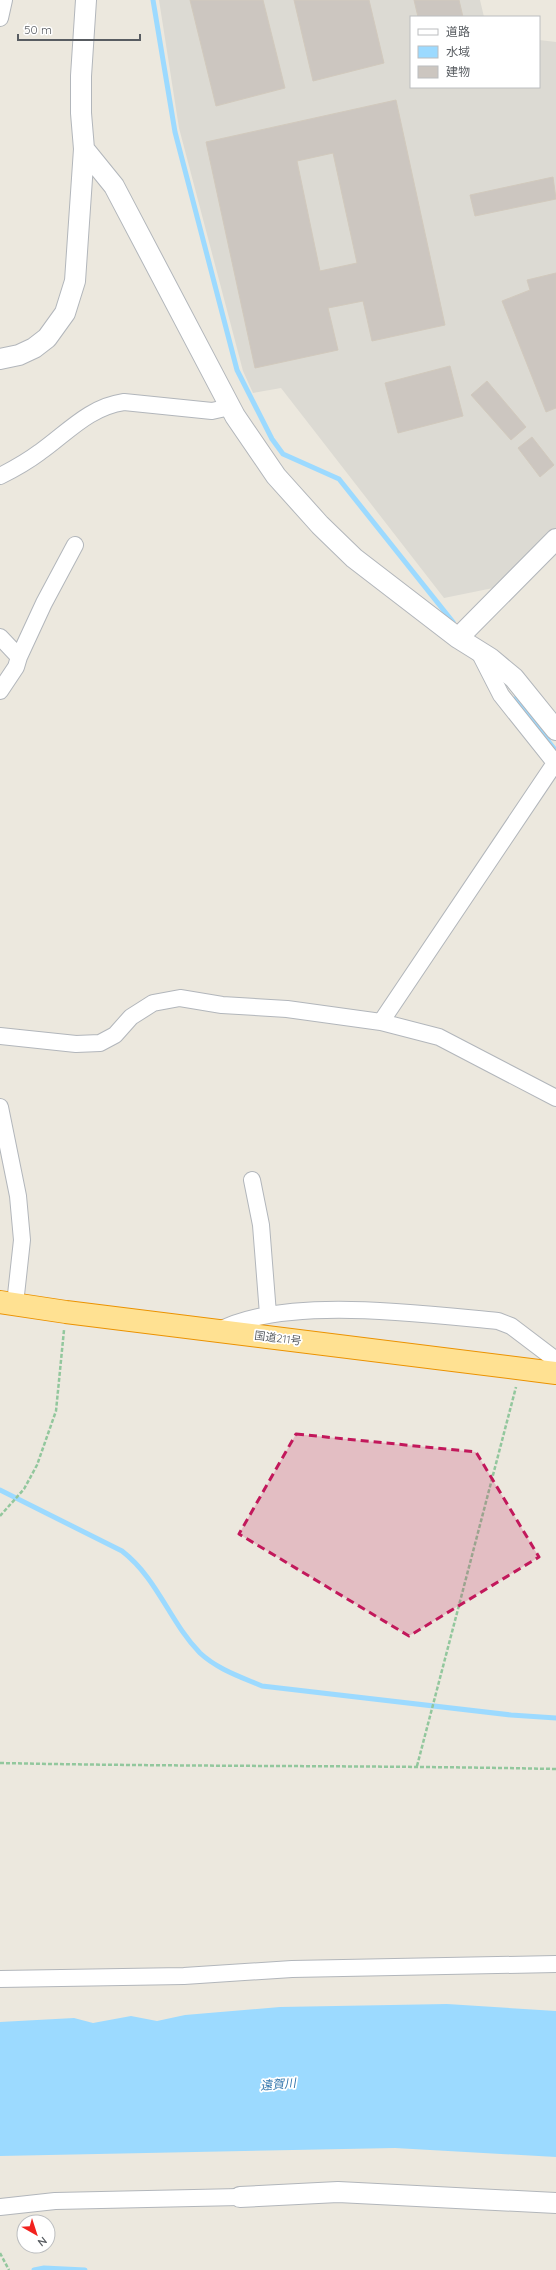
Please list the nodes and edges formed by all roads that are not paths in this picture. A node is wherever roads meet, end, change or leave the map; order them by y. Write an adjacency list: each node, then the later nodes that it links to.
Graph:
1 (4, 0): 3 (street)
2 (86, 0): 4 (street)
3 (0, 18)
4 (84, 148): 5 (street); 6 (street)
5 (0, 359)
6 (230, 407): 7 (street); 11 (street)
7 (0, 476)
8 (556, 539): 11 (street)
9 (75, 545): 13 (street)
10 (0, 637): 13 (street)
11 (458, 638): 12 (street)
12 (478, 650): 15 (street); 16 (street)
13 (19, 657): 14 (street)
14 (0, 691)
15 (556, 730)
16 (555, 763): 17 (street)
17 (381, 1022): 18 (street); 19 (street)
18 (0, 1036)
19 (556, 1098)
20 (0, 1107): 22 (street)
21 (252, 1180): 23 (street)
22 (7, 1303): 24 (highway, 国道211号)
23 (268, 1314): 24 (street); 25 (street)
24 (218, 1331): 26 (highway, 国道211号)
25 (556, 1360)
26 (556, 1373)
27 (556, 1964): 28 (street)
28 (0, 1979)
29 (240, 2197): 30 (street); 31 (street)
30 (556, 2203)
31 (0, 2207)

